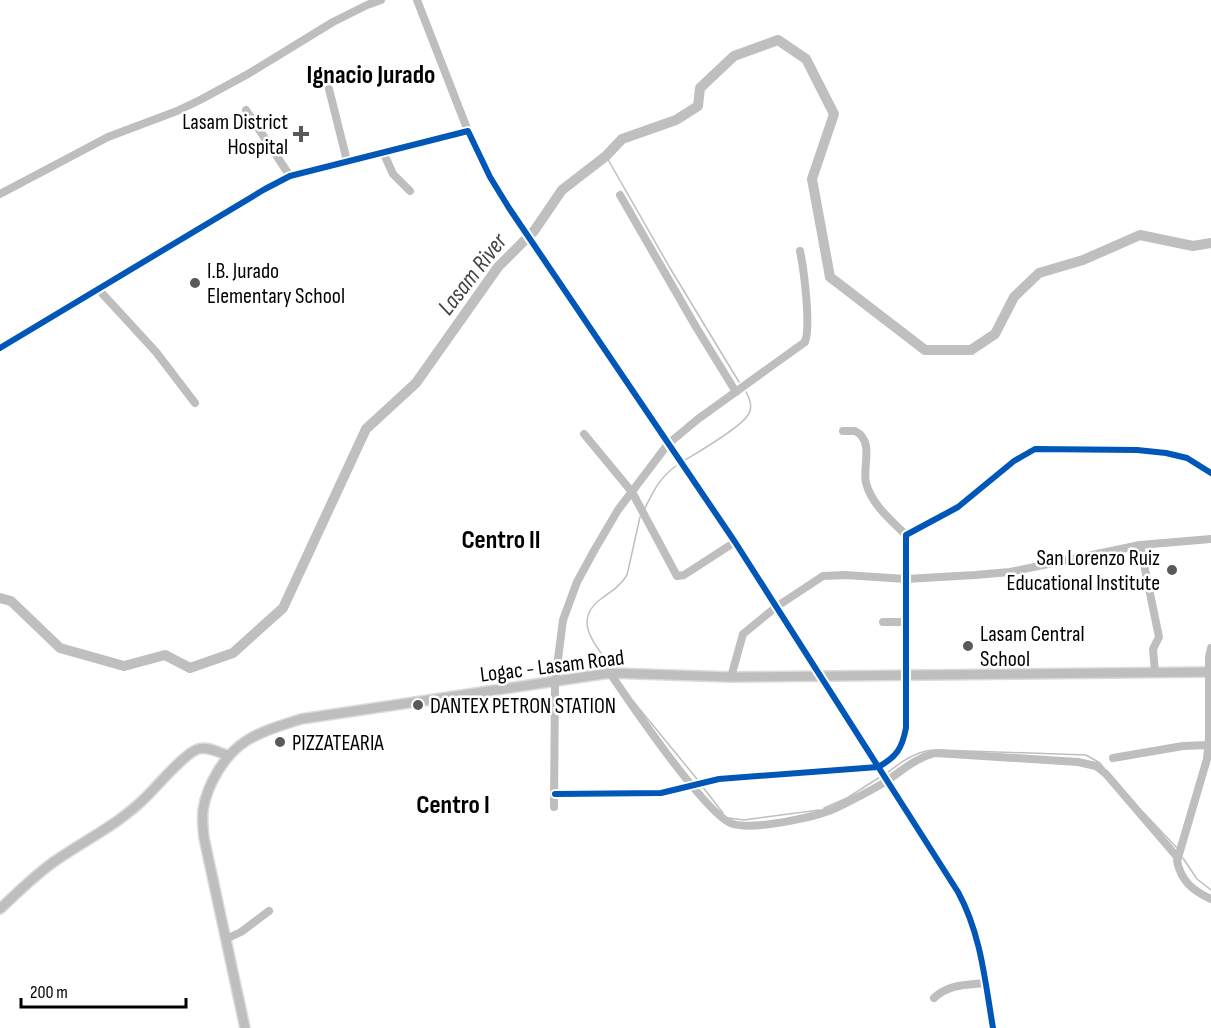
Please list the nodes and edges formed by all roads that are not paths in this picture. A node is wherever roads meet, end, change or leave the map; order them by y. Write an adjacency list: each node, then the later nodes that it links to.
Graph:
1 (381, 0): 10 (street)
2 (417, 0): 5 (street)
3 (329, 89): 7 (street)
4 (246, 110): 8 (street)
5 (468, 131): 6 (street); 19 (street)
6 (383, 152): 7 (street); 9 (street)
7 (347, 161): 8 (street)
8 (290, 176): 13 (street)
9 (410, 191)
10 (0, 194)
11 (620, 195): 15 (street)
12 (800, 251): 15 (street)
13 (99, 290): 14 (street); 16 (street)
14 (0, 348)
15 (736, 392): 19 (street)
16 (195, 403)
17 (843, 431): 22 (street)
18 (584, 434): 21 (street)
19 (668, 444): 21 (street); 24 (street)
20 (1211, 474): 22 (street)
21 (632, 492): 24 (street); 37 (street)
22 (906, 535): 26 (street)
23 (1211, 539): 25 (street)
24 (735, 542): 27 (street)
25 (1140, 545): 26 (street); 33 (street)
26 (906, 579): 27 (street); 29 (street)
27 (776, 607): 34 (street); 35 (street)
28 (884, 622): 29 (street)
29 (906, 622): 36 (street)
30 (1211, 648): 31 (street)
31 (1210, 672): 33 (main road, Logac - Lasam Road); 38 (street)
32 (610, 673): 35 (main road, Logac - Lasam Road); 37 (main road, Logac - Lasam Road); 43 (street)
33 (1155, 673): 36 (main road, Logac - Lasam Road)
34 (820, 676): 35 (main road, Logac - Lasam Road); 36 (main road, Logac - Lasam Road); 41 (street)
35 (731, 677)
36 (907, 677): 41 (street)
37 (555, 682): 39 (main road, Logac - Lasam Road); 44 (street)
38 (1209, 745): 40 (street); 46 (street)
39 (229, 756): 48 (main road); 50 (main road, Logac - Lasam Road)
40 (1113, 758)
41 (878, 767): 42 (street); 43 (street)
42 (887, 781): 43 (street); 46 (street); 51 (street)
43 (692, 785): 44 (street)
44 (555, 794): 45 (street)
45 (554, 807)
46 (1178, 858): 47 (street)
47 (1211, 899)
48 (0, 909)
49 (269, 911): 50 (street)
50 (226, 939): 53 (main road, Logac - Lasam Road)
51 (986, 983): 52 (street); 54 (street)
52 (934, 998)
53 (245, 1028)
54 (993, 1028)

